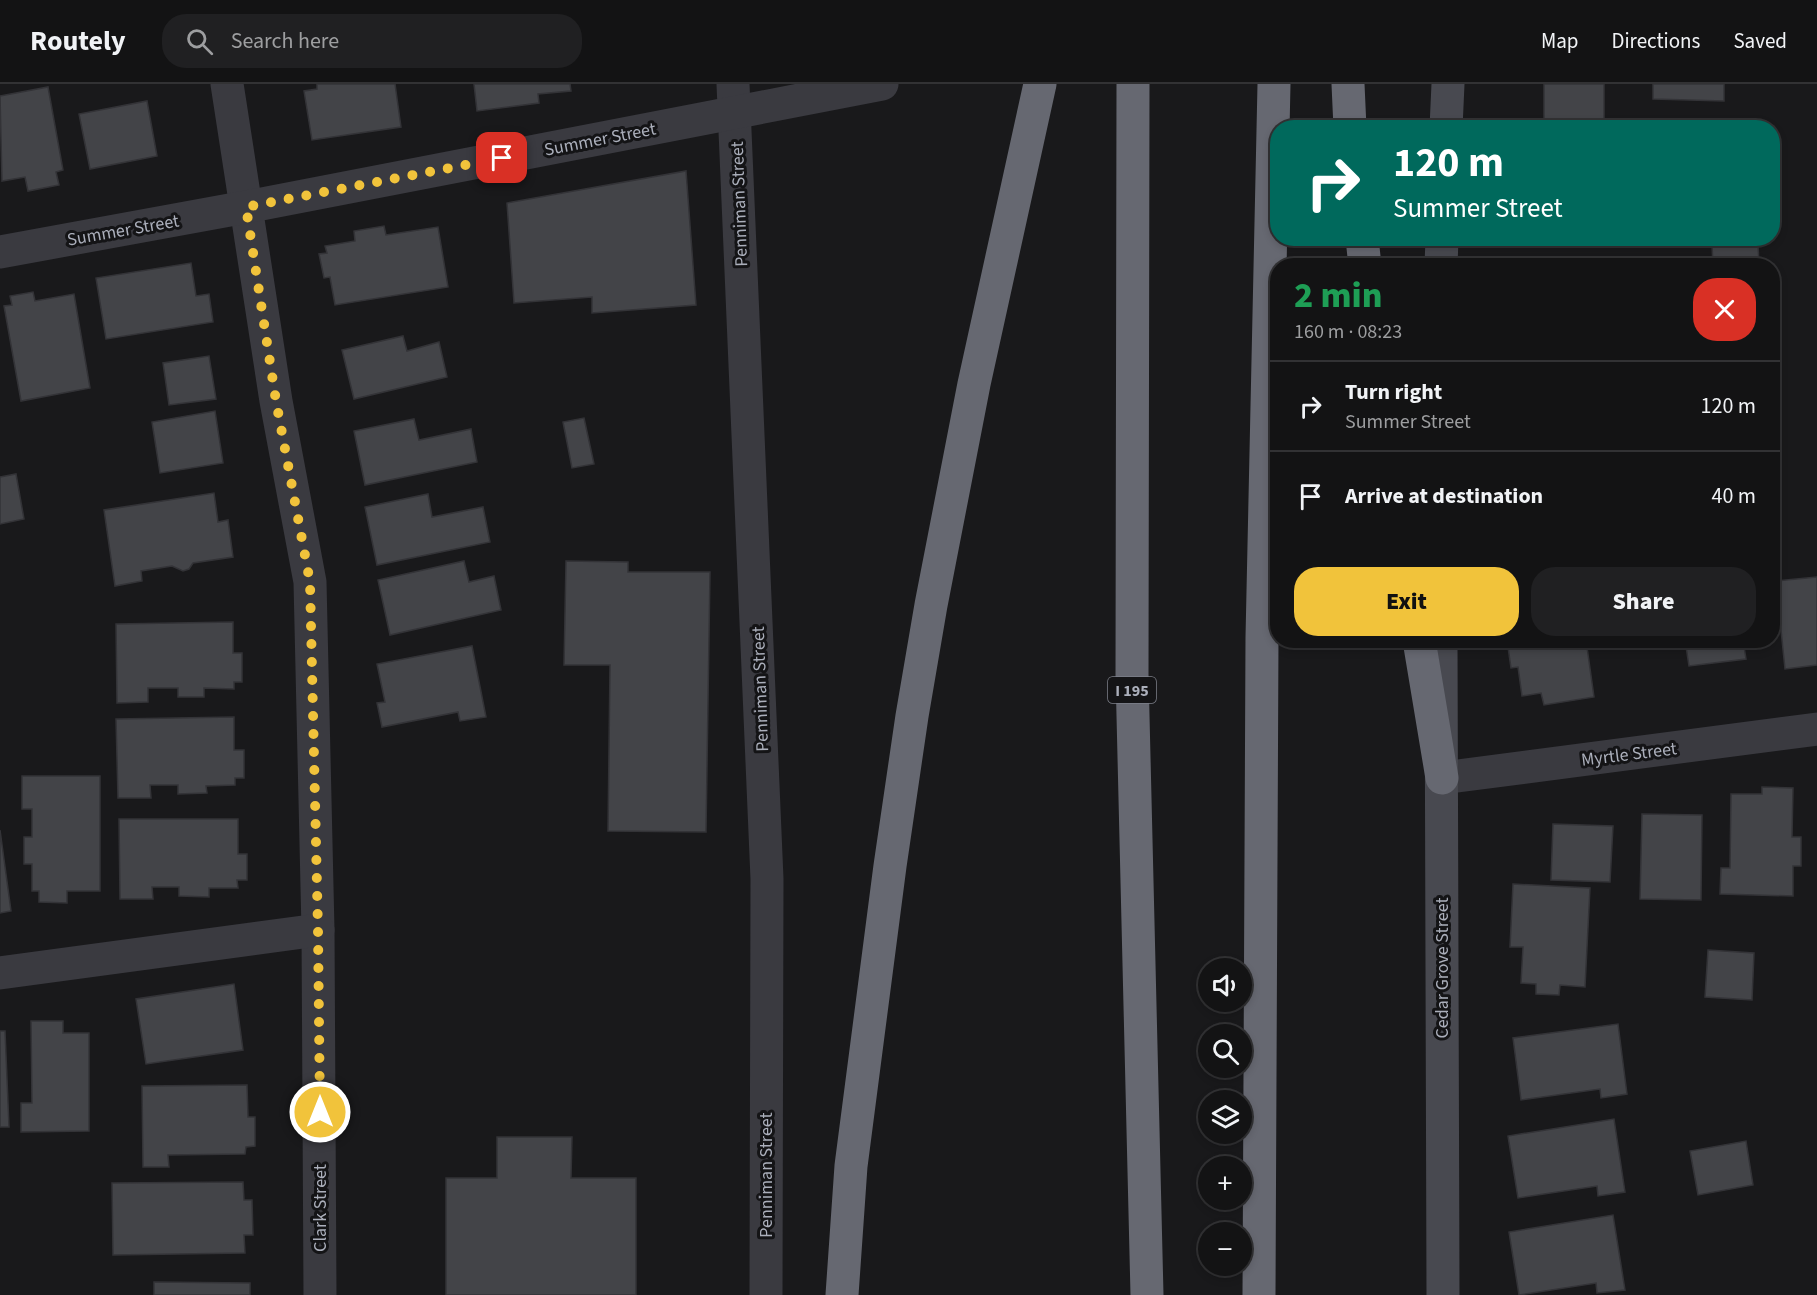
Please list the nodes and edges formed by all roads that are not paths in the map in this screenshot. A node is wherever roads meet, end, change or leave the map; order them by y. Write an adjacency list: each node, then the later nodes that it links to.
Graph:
1 (227, 84): 12 (street, Clark Street)
2 (882, 84): 8 (street, Summer Street)
3 (1040, 84): 23 (highway)
4 (1133, 84): 24 (highway, I 195)
5 (1274, 84): 9 (highway)
6 (1347, 84): 10 (highway)
7 (1448, 84): 11 (main road)
8 (734, 99): 12 (street, Summer Street); 22 (street, Penniman Street)
9 (1273, 120)
10 (1349, 120)
11 (1446, 120)
12 (246, 207): 13 (street, Summer Street); 19 (street, Clark Street)
13 (0, 252)
14 (1270, 272): 25 (highway)
15 (1420, 648): 18 (highway)
16 (1441, 648): 18 (main road, Cedar Grove Street)
17 (1817, 729): 18 (street, Myrtle Street)
18 (1442, 778): 26 (main road, Cedar Grove Street)
19 (318, 930): 20 (street); 21 (street, Clark Street)
20 (0, 973)
21 (321, 1295)
22 (766, 1295)
23 (842, 1295)
24 (1148, 1295)
25 (1259, 1295)
26 (1443, 1295)

